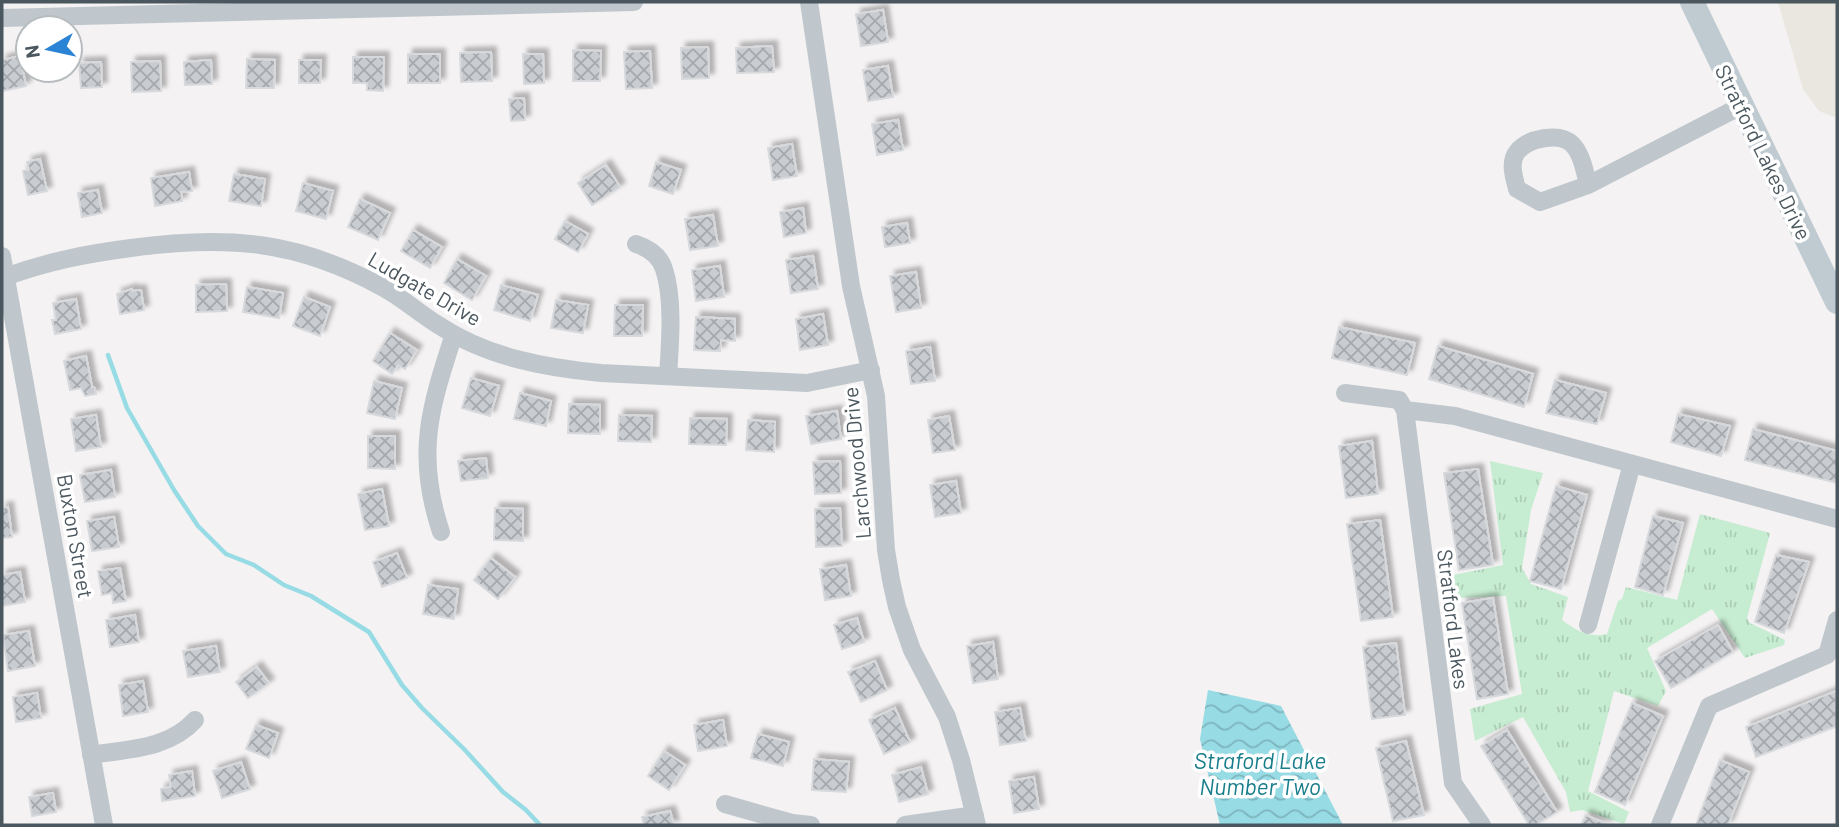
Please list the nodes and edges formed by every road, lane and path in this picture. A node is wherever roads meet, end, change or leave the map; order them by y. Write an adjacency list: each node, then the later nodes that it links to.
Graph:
1 (634, 2): 4 (street)
2 (809, 2): 12 (street, Larchwood Drive)
3 (1692, 2): 5 (street, Stratford Lakes Drive)
4 (2, 18)
5 (1741, 106): 6 (street); 10 (street, Stratford Lakes Drive)
6 (1588, 185)
7 (636, 244): 13 (street)
8 (2, 256): 9 (street, Buxton Street)
9 (4, 277): 11 (street, Ludgate Drive); 22 (street, Buxton Street)
10 (1837, 302)
11 (454, 334): 13 (street, Ludgate Drive); 18 (street)
12 (871, 370): 13 (street, Ludgate Drive); 24 (street, Larchwood Drive)
13 (668, 376)
14 (1345, 393): 15 (street)
15 (1405, 410): 16 (street); 28 (street, Stratford Lakes)
16 (1632, 464): 17 (street); 20 (street)
17 (1837, 519)
18 (441, 532)
19 (1837, 621): 29 (street)
20 (1588, 625)
21 (195, 720): 22 (street)
22 (91, 755): 25 (street, Buxton Street)
23 (726, 804): 26 (street)
24 (976, 820): 27 (street)
25 (104, 825)
26 (811, 825)
27 (905, 825)
28 (1482, 825)
29 (1660, 825)

